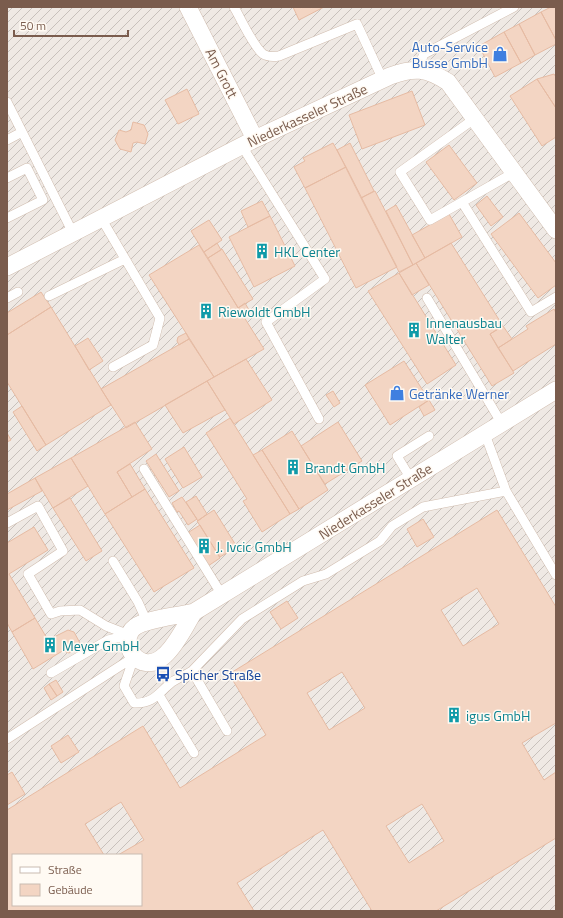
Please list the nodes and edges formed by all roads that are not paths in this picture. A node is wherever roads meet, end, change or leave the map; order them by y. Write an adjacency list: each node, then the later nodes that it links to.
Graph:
1 (188, 7): 10 (street, Am Grott)
2 (234, 7): 5 (lane)
3 (514, 7): 4 (lane)
4 (417, 69): 5 (street, Niederkasseler Straße); 7 (street)
5 (383, 80): 10 (street, Niederkasseler Straße)
6 (7, 102): 8 (lane)
7 (474, 119): 11 (street); 13 (lane)
8 (22, 132): 9 (lane); 17 (lane)
9 (7, 140)
10 (248, 143): 15 (street, Niederkasseler Straße); 27 (lane)
11 (513, 173): 13 (lane); 16 (street)
12 (7, 178): 14 (lane)
13 (462, 202): 22 (lane)
14 (7, 218)
15 (101, 218): 17 (street, Niederkasseler Straße); 18 (lane)
16 (556, 230)
17 (73, 233): 19 (street, Niederkasseler Straße)
18 (125, 259): 21 (lane); 25 (lane)
19 (7, 267)
20 (18, 292): 23 (lane)
21 (49, 296)
22 (556, 297)
23 (7, 298)
24 (427, 298): 28 (lane)
25 (114, 367)
26 (556, 390): 28 (street, Niederkasseler Straße)
27 (319, 419)
28 (502, 424): 29 (street, Niederkasseler Straße)
29 (485, 434): 32 (street, Niederkasseler Straße); 33 (lane)
30 (429, 436): 32 (lane)
31 (144, 469): 37 (lane)
32 (411, 479): 37 (street, Niederkasseler Straße)
33 (506, 492): 36 (lane); 42 (lane)
34 (7, 523): 40 (lane)
35 (113, 561): 39 (lane)
36 (556, 575)
37 (222, 595): 38 (street, Niederkasseler Straße)
38 (194, 612): 39 (street, Niederkasseler Straße); 41 (street, Niederkasseler Straße)
39 (147, 622): 40 (street, Niederkasseler Straße)
40 (129, 635): 41 (street); 43 (lane)
41 (134, 657): 44 (lane); 46 (lane)
42 (192, 671): 44 (lane); 45 (lane)
43 (50, 673)
44 (159, 695): 47 (lane)
45 (228, 731)
46 (7, 739)
47 (194, 753)

